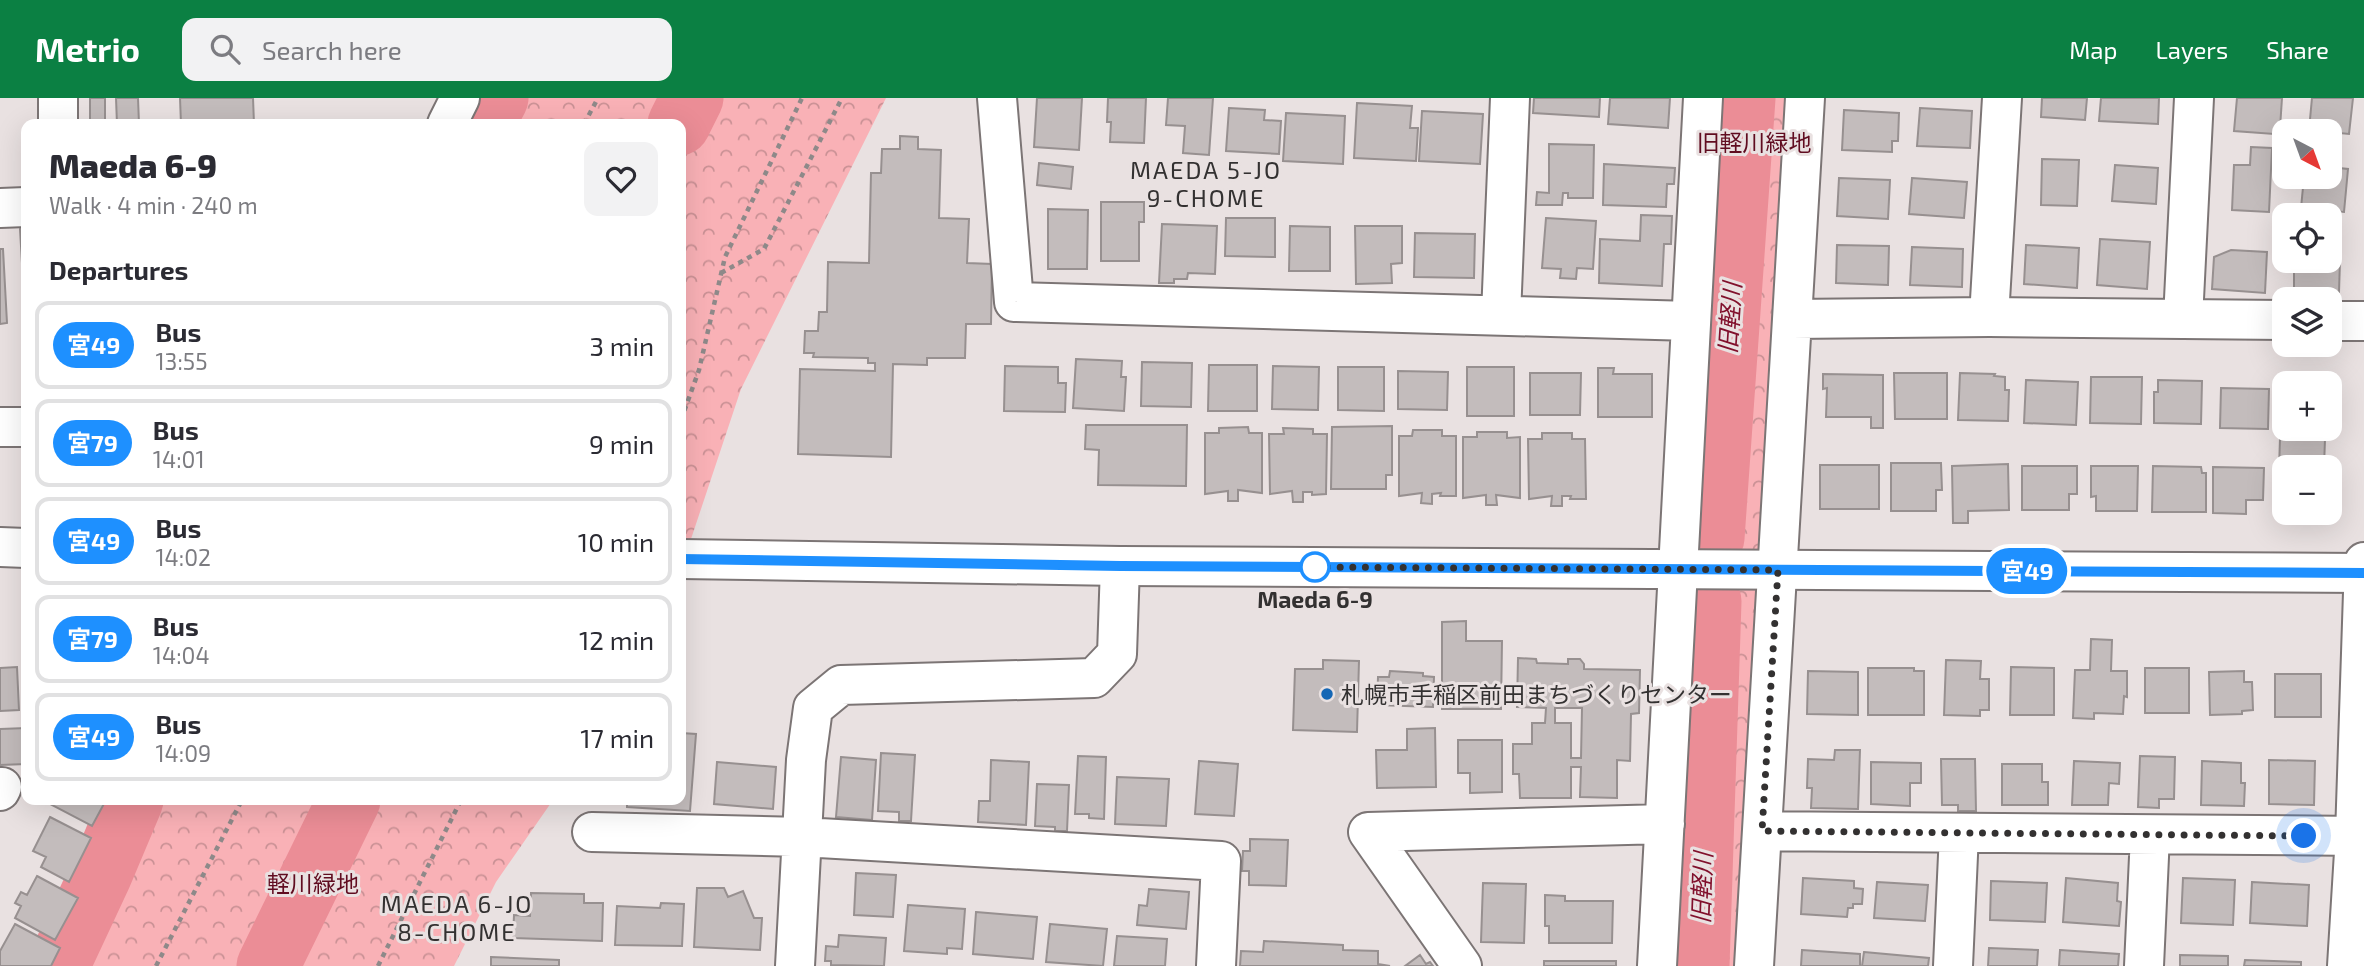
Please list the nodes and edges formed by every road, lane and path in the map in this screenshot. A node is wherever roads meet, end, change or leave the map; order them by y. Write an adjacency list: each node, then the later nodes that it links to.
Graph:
1 (58, 98): 12 (street)
2 (460, 98): 13 (street)
3 (598, 98): 14 (path)
4 (802, 98): 17 (path)
5 (842, 98): 17 (path)
6 (997, 98): 18 (street)
7 (1510, 98): 18 (street)
8 (1703, 98): 23 (street)
9 (1805, 98): 20 (street)
10 (2003, 98): 19 (street)
11 (2194, 98): 21 (street)
12 (58, 119)
13 (450, 119)
14 (587, 119)
15 (21, 207): 16 (street)
16 (0, 208)
17 (721, 274): 26 (path)
18 (1501, 315): 23 (street)
19 (1989, 317): 20 (street); 21 (street)
20 (1792, 319): 35 (street)
21 (2183, 319): 22 (street)
22 (2272, 320)
23 (1691, 321): 34 (street)
24 (2342, 321): 25 (street)
25 (2364, 321)
26 (686, 406)
27 (0, 427): 28 (street)
28 (21, 427)
29 (0, 547): 30 (street)
30 (21, 548)
31 (697, 559): 33 (street)
32 (2364, 562): 36 (street)
33 (1120, 566): 34 (street); 45 (street)
34 (1678, 569): 35 (street); 39 (street)
35 (1778, 570): 36 (street); 40 (street)
36 (2364, 573): 44 (street)
37 (239, 805): 46 (path)
38 (458, 805): 47 (path)
39 (1665, 824): 50 (street); 51 (street)
40 (1762, 831): 42 (street); 52 (street)
41 (592, 832): 45 (street)
42 (1959, 833): 43 (street); 53 (street)
43 (2150, 835): 44 (street); 54 (street)
44 (2359, 836): 55 (street)
45 (802, 837): 48 (street); 49 (street)
46 (156, 966)
47 (378, 966)
48 (795, 966)
49 (1216, 966)
50 (1462, 966)
51 (1657, 966)
52 (1754, 966)
53 (1953, 966)
54 (2144, 966)
55 (2347, 966)

